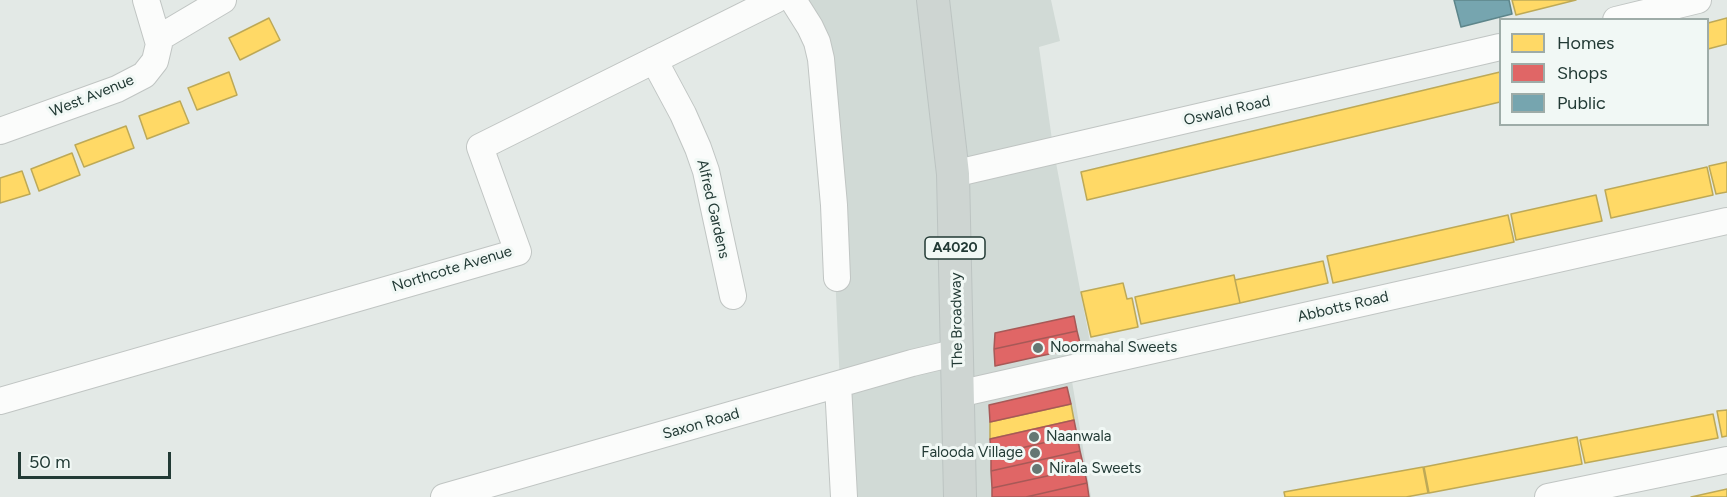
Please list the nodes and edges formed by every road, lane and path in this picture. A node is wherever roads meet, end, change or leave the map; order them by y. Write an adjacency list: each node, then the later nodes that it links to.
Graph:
1 (146, 0): 8 (street)
2 (223, 0): 8 (street)
3 (775, 0): 10 (street, Northcote Avenue)
4 (793, 0): 14 (street)
5 (933, 0): 12 (main road, The Broadway / A4020)
6 (1698, 0): 7 (street)
7 (1624, 18)
8 (159, 38): 11 (street, West Avenue)
9 (1499, 47): 12 (street, Oswald Road)
10 (654, 60): 15 (street, Alfred Gardens); 19 (street, Northcote Avenue)
11 (0, 131)
12 (953, 174): 16 (main road, The Broadway / A4020)
13 (1727, 220): 18 (street, Abbotts Road)
14 (837, 278)
15 (733, 296)
16 (958, 352): 17 (street, Saxon Road); 18 (main road, The Broadway / A4020)
17 (838, 385): 21 (street, Saxon Road); 22 (street)
18 (958, 394): 23 (main road, The Broadway / A4020)
19 (0, 401)
20 (1727, 460): 24 (street)
21 (444, 497)
22 (844, 497)
23 (960, 497)
24 (1548, 497)

